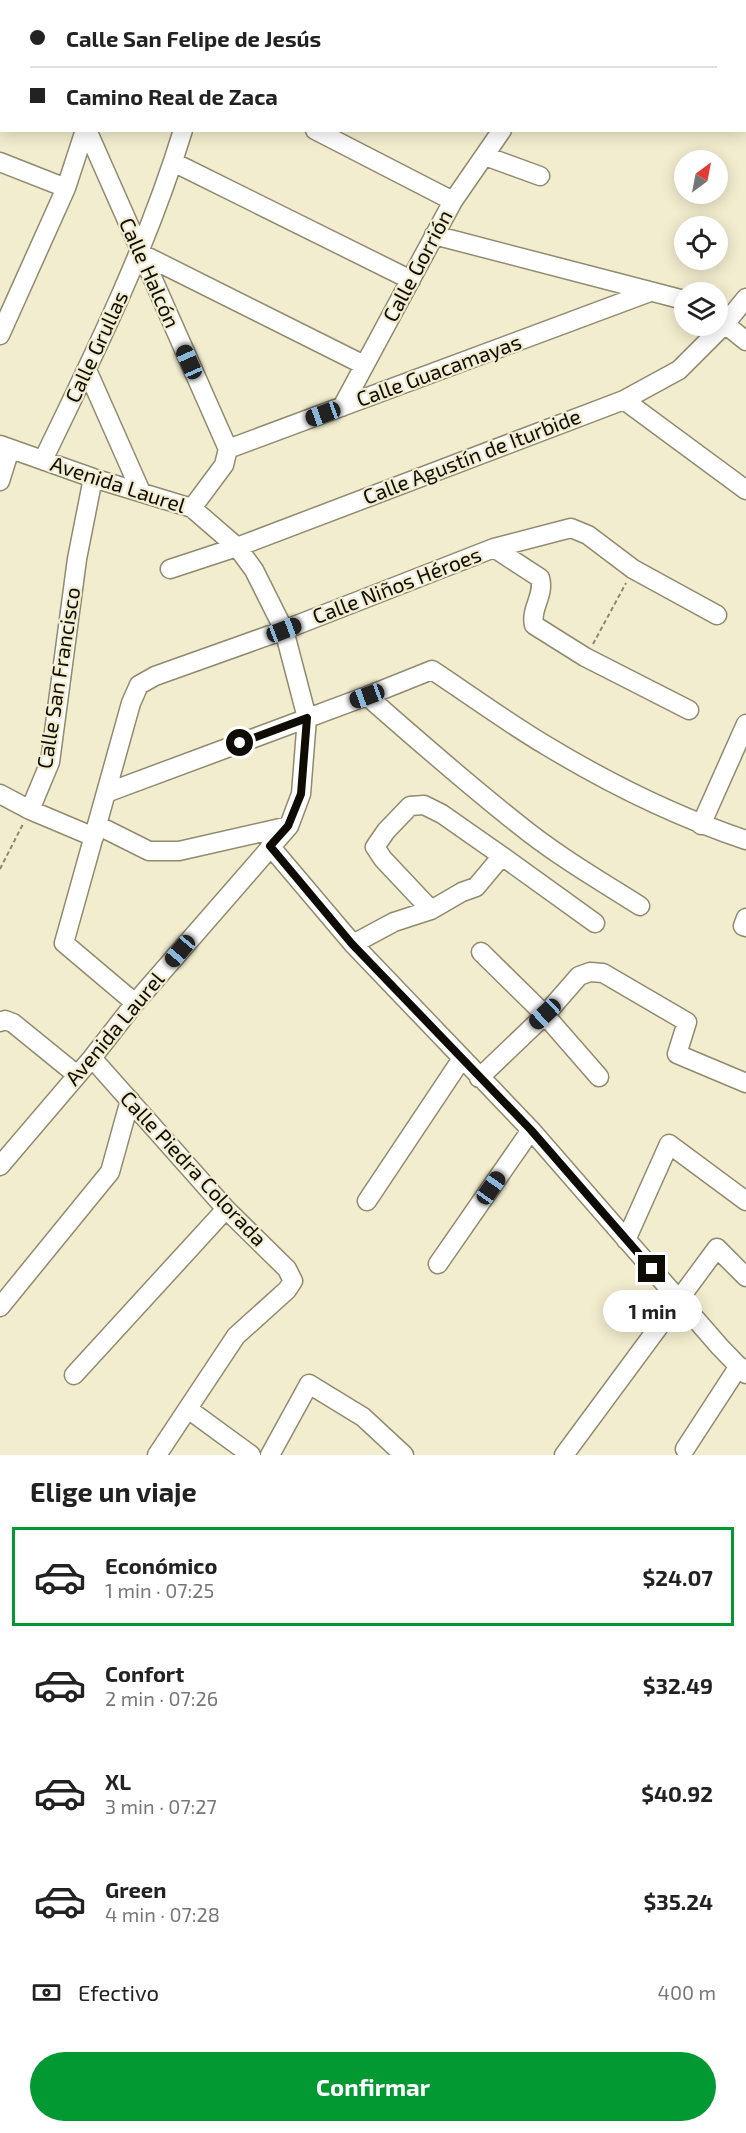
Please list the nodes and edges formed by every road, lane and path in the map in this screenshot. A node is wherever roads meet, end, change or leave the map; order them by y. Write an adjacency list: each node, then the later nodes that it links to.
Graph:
1 (85, 132): 10 (street)
2 (87, 132): 13 (street, Calle Halcón)
3 (182, 132): 8 (street, Calle Grullas)
4 (319, 132): 11 (street)
5 (501, 132): 6 (street, Calle Gorrión)
6 (485, 156): 9 (street); 11 (street, Calle Gorrión)
7 (0, 162): 10 (street)
8 (173, 162): 13 (street, Calle Grullas); 14 (street)
9 (540, 176)
10 (66, 188): 18 (street)
11 (453, 201): 12 (street, Calle Gorrión)
12 (434, 236): 14 (street, Calle Gorrión); 15 (street)
13 (140, 252): 20 (street); 21 (street, Calle Grullas); 25 (street, Calle Halcón)
14 (411, 280): 20 (street, Calle Gorrión)
15 (650, 292): 16 (street); 23 (street, Calle Guacamayas)
16 (674, 298)
17 (735, 311): 19 (street); 22 (street, Calle Agustín de Iturbide)
18 (0, 335)
19 (746, 341)
20 (364, 365): 23 (street, Calle Gorrión)
21 (87, 370): 26 (street, Calle Grullas); 30 (street)
22 (624, 400): 29 (street); 32 (street, Calle Agustín de Iturbide)
23 (342, 407): 25 (street, Calle Guacamayas)
24 (5, 447): 26 (street, Avenida Laurel); 28 (street)
25 (228, 449): 31 (street)
26 (43, 460): 27 (street, Avenida Laurel)
27 (93, 478): 30 (street, Avenida Laurel); 45 (street, Calle San Francisco)
28 (0, 482)
29 (746, 490)
30 (141, 492): 31 (street, Avenida Laurel)
31 (192, 508): 32 (street, Avenida Laurel)
32 (237, 547): 34 (street, Calle Agustín de Iturbide); 37 (street, Avenida Laurel)
33 (494, 548): 35 (street, Calle Niños Héroes); 37 (street, Calle Niños Héroes); 38 (street)
34 (170, 569)
35 (633, 569): 36 (street); 38 (path)
36 (717, 615)
37 (284, 630): 41 (street, Avenida Laurel); 43 (street, Calle Niños Héroes)
38 (585, 657): 40 (street)
39 (367, 696): 41 (street); 46 (street); 53 (street)
40 (689, 710)
41 (307, 718): 43 (street); 47 (street, Avenida Laurel)
42 (745, 730): 46 (street)
43 (106, 793): 48 (street, Calle Niños Héroes)
44 (0, 794): 45 (street)
45 (30, 810): 48 (street); 52 (path)
46 (701, 825): 49 (street)
47 (288, 826): 48 (street); 50 (street, Avenida Laurel)
48 (95, 831): 60 (street, Calle Niños Héroes)
49 (746, 840)
50 (270, 846): 58 (street); 60 (street, Avenida Laurel)
51 (502, 856): 54 (street); 54 (street); 56 (street)
52 (0, 869)
53 (640, 906)
54 (431, 910): 58 (street)
55 (746, 918): 57 (street)
56 (595, 923)
57 (746, 927)
58 (352, 944): 64 (street)
59 (481, 952): 61 (street)
60 (135, 1003): 63 (street, Avenida Laurel)
61 (545, 1014): 66 (street); 67 (street); 68 (street)
62 (0, 1022): 65 (street)
63 (92, 1058): 65 (street, Avenida Laurel); 69 (street, Calle Piedra Colorada)
64 (461, 1060): 66 (street); 72 (street)
65 (77, 1075): 71 (street, Avenida Laurel)
66 (479, 1077): 70 (street)
67 (599, 1077)
68 (746, 1083)
69 (130, 1100): 74 (street, Calle Piedra Colorada); 79 (street)
70 (531, 1130): 75 (street); 76 (street)
71 (0, 1166)
72 (367, 1201)
73 (746, 1201): 75 (street)
74 (226, 1209): 81 (street); 82 (street, Calle Piedra Colorada)
75 (626, 1240): 78 (street)
76 (438, 1264)
77 (746, 1277): 78 (street)
78 (679, 1299): 80 (street); 88 (street)
79 (0, 1308)
80 (742, 1370): 83 (street)
81 (74, 1375)
82 (188, 1409): 84 (street); 85 (street)
83 (685, 1449)
84 (157, 1455)
85 (251, 1455)
86 (270, 1455): 87 (street)
87 (404, 1455)
88 (564, 1455)

